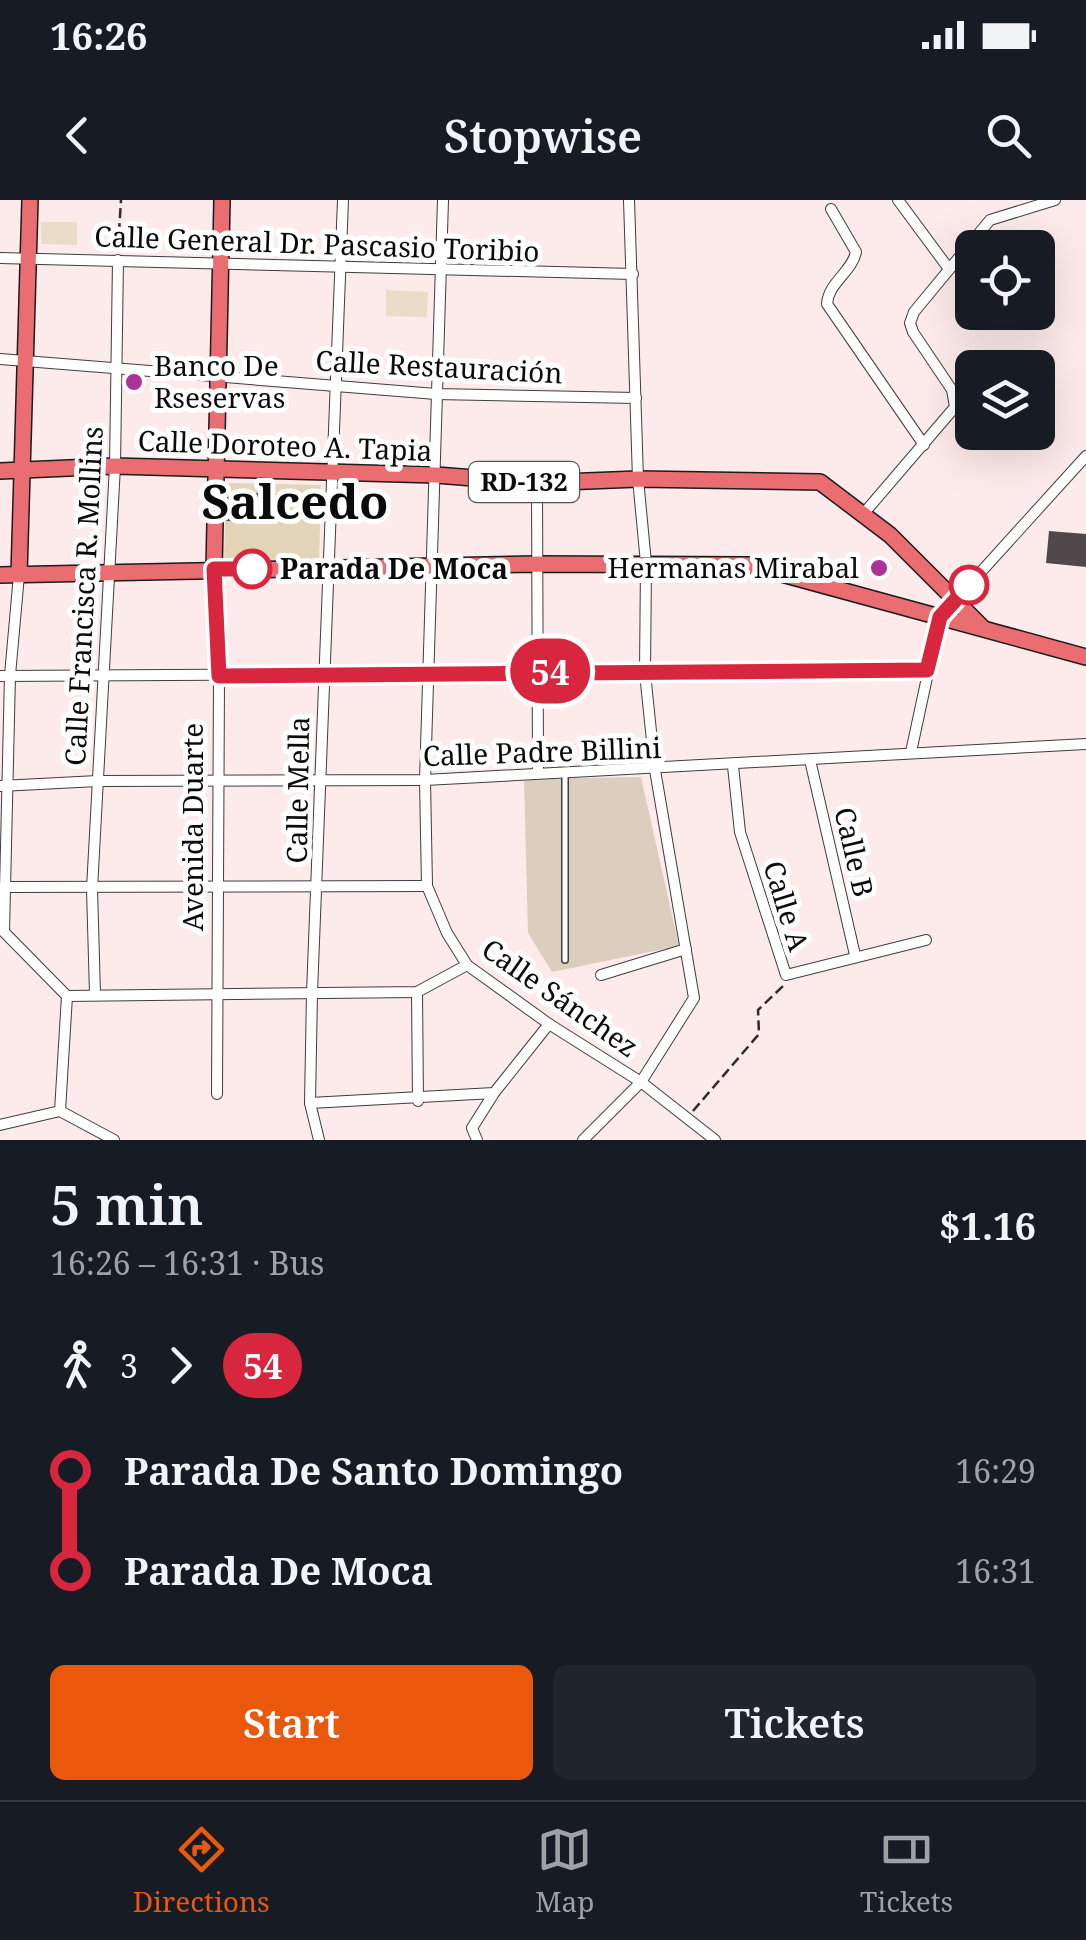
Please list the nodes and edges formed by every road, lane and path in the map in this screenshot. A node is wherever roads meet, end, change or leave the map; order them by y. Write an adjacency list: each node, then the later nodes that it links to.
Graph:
1 (30, 200): 11 (main road)
2 (121, 200): 12 (path)
3 (222, 200): 13 (main road, Avenida Duarte)
4 (343, 200): 14 (street, Calle Mella)
5 (443, 200): 16 (street, Calle Sánchez)
6 (629, 200): 17 (street)
7 (898, 200): 15 (street)
8 (1053, 200): 15 (street)
9 (830, 209): 25 (street)
10 (0, 258): 11 (street, Calle General Dr. Pascasio Toribio)
11 (28, 259): 12 (street, Calle General Dr. Pascasio Toribio); 19 (main road)
12 (118, 260): 13 (street, Calle General Dr. Pascasio Toribio); 20 (street, Calle Francisca R. Mollins)
13 (222, 263): 14 (street, Calle General Dr. Pascasio Toribio); 21 (main road, Avenida Duarte)
14 (343, 264): 16 (street, Calle General Dr. Pascasio Toribio); 22 (street, Calle Mella)
15 (949, 270): 25 (street)
16 (442, 271): 17 (street, Calle General Dr. Pascasio Toribio); 23 (street, Calle Sánchez)
17 (633, 274): 24 (street)
18 (0, 358): 19 (street, Calle Restauración)
19 (24, 360): 20 (street, Calle Restauración); 32 (main road)
20 (117, 371): 21 (street, Calle Restauración); 27 (street, Calle Francisca R. Mollins)
21 (219, 379): 22 (street, Calle Restauración); 28 (main road, Avenida Duarte)
22 (334, 385): 23 (street, Calle Restauración); 30 (street, Calle Mella)
23 (436, 394): 24 (street, Calle Restauración); 33 (street, Calle Sánchez)
24 (636, 398): 34 (street)
25 (924, 445): 36 (street)
26 (1086, 456): 29 (street)
27 (116, 466): 28 (main road, Calle Doroteo A. Tapia / RD-132); 32 (main road, Calle Doroteo A. Tapia / RD-132); 42 (street, Calle Francisca R. Mollins)
28 (218, 468): 30 (main road, Calle Doroteo A. Tapia / RD-132); 40 (main road, Avenida Duarte)
29 (1081, 468): 45 (street)
30 (332, 471): 33 (main road, Calle Doroteo A. Tapia / RD-132); 41 (street, Calle Mella)
31 (0, 472): 32 (main road, Calle Doroteo A. Tapia / RD-132)
32 (20, 472): 44 (main road)
33 (436, 475): 35 (main road, Calle Doroteo A. Tapia / RD-132); 39 (street, Calle Sánchez)
34 (638, 479): 35 (main road, Calle Doroteo A. Tapia / RD-132); 36 (main road, Calle Doroteo A. Tapia / RD-132); 37 (street)
35 (537, 483): 38 (street)
36 (864, 512): 45 (main road, Calle Doroteo A. Tapia / RD-132)
37 (646, 562): 38 (main road, RD-132); 46 (main road, RD-132); 52 (street)
38 (536, 564): 39 (main road, RD-132); 49 (street)
39 (434, 566): 41 (main road, RD-132); 51 (street, Calle Sánchez)
40 (214, 569): 41 (main road, RD-132); 42 (main road, RD-132); 55 (street, Avenida Duarte)
41 (326, 569): 56 (street, Calle Mella)
42 (107, 572): 44 (main road, RD-132); 54 (street, Calle Francisca R. Mollins)
43 (0, 575): 44 (main road, RD-132)
44 (18, 575): 53 (street)
45 (954, 602): 46 (street); 47 (main road, Calle Doroteo A. Tapia / RD-132)
46 (940, 617): 47 (main road, RD-132); 50 (street)
47 (990, 634): 48 (main road, RD-132)
48 (1086, 657)
49 (535, 670): 51 (street); 52 (street); 61 (street)
50 (927, 670): 52 (street); 58 (street)
51 (429, 673): 56 (street); 66 (street, Calle Sánchez)
52 (644, 673): 63 (street)
53 (5, 675): 54 (street); 68 (street)
54 (102, 676): 55 (street); 67 (street, Calle Francisca R. Mollins)
55 (219, 676): 56 (street); 64 (street, Avenida Duarte)
56 (324, 676): 65 (street, Calle Mella)
57 (1086, 744): 58 (street, Calle Padre Billini)
58 (912, 752): 59 (street, Calle Padre Billini)
59 (810, 760): 60 (street, Calle Padre Billini); 76 (street, Calle B)
60 (733, 766): 63 (street, Calle Padre Billini); 80 (street, Calle A)
61 (538, 770): 62 (street, Calle Padre Billini); 66 (street, Calle Padre Billini)
62 (565, 770): 63 (street, Calle Padre Billini); 77 (lane)
63 (654, 770): 75 (street)
64 (216, 780): 65 (street, Calle Padre Billini); 67 (street, Calle Padre Billini); 72 (street, Avenida Duarte)
65 (319, 780): 66 (street, Calle Padre Billini); 73 (street, Calle Mella)
66 (425, 780): 69 (street, Calle Sánchez)
67 (98, 781): 68 (street, Calle Padre Billini); 71 (street, Calle Francisca R. Mollins)
68 (4, 786): 70 (street)
69 (427, 886): 73 (street); 78 (street, Calle Sánchez)
70 (4, 887): 71 (street); 84 (street)
71 (92, 889): 72 (street); 83 (street, Calle Francisca R. Mollins)
72 (219, 890): 73 (street); 85 (street, Avenida Duarte)
73 (318, 890): 81 (street, Calle Mella)
74 (926, 940): 76 (street, Calle A)
75 (686, 949): 79 (street); 87 (street)
76 (855, 955): 80 (street, Calle A)
77 (565, 960)
78 (467, 964): 82 (street); 86 (street, Calle Sánchez)
79 (600, 975)
80 (786, 975): 93 (path)
81 (312, 992): 82 (street); 85 (street); 91 (street, Calle Mella)
82 (417, 992): 90 (street)
83 (95, 994): 84 (street); 85 (street)
84 (67, 996): 92 (street)
85 (218, 996): 88 (street, Avenida Duarte)
86 (549, 1024): 87 (street, Calle Sánchez); 89 (street)
87 (640, 1082): 93 (street, Calle Sánchez); 98 (street)
88 (217, 1094)
89 (494, 1094): 90 (street); 97 (street)
90 (418, 1101): 91 (street)
91 (310, 1103): 96 (street, Calle Mella)
92 (60, 1111): 94 (street); 95 (street)
93 (686, 1118): 99 (street, Calle Sánchez)
94 (0, 1125)
95 (114, 1140)
96 (320, 1140)
97 (477, 1140)
98 (583, 1140)
99 (715, 1140)

